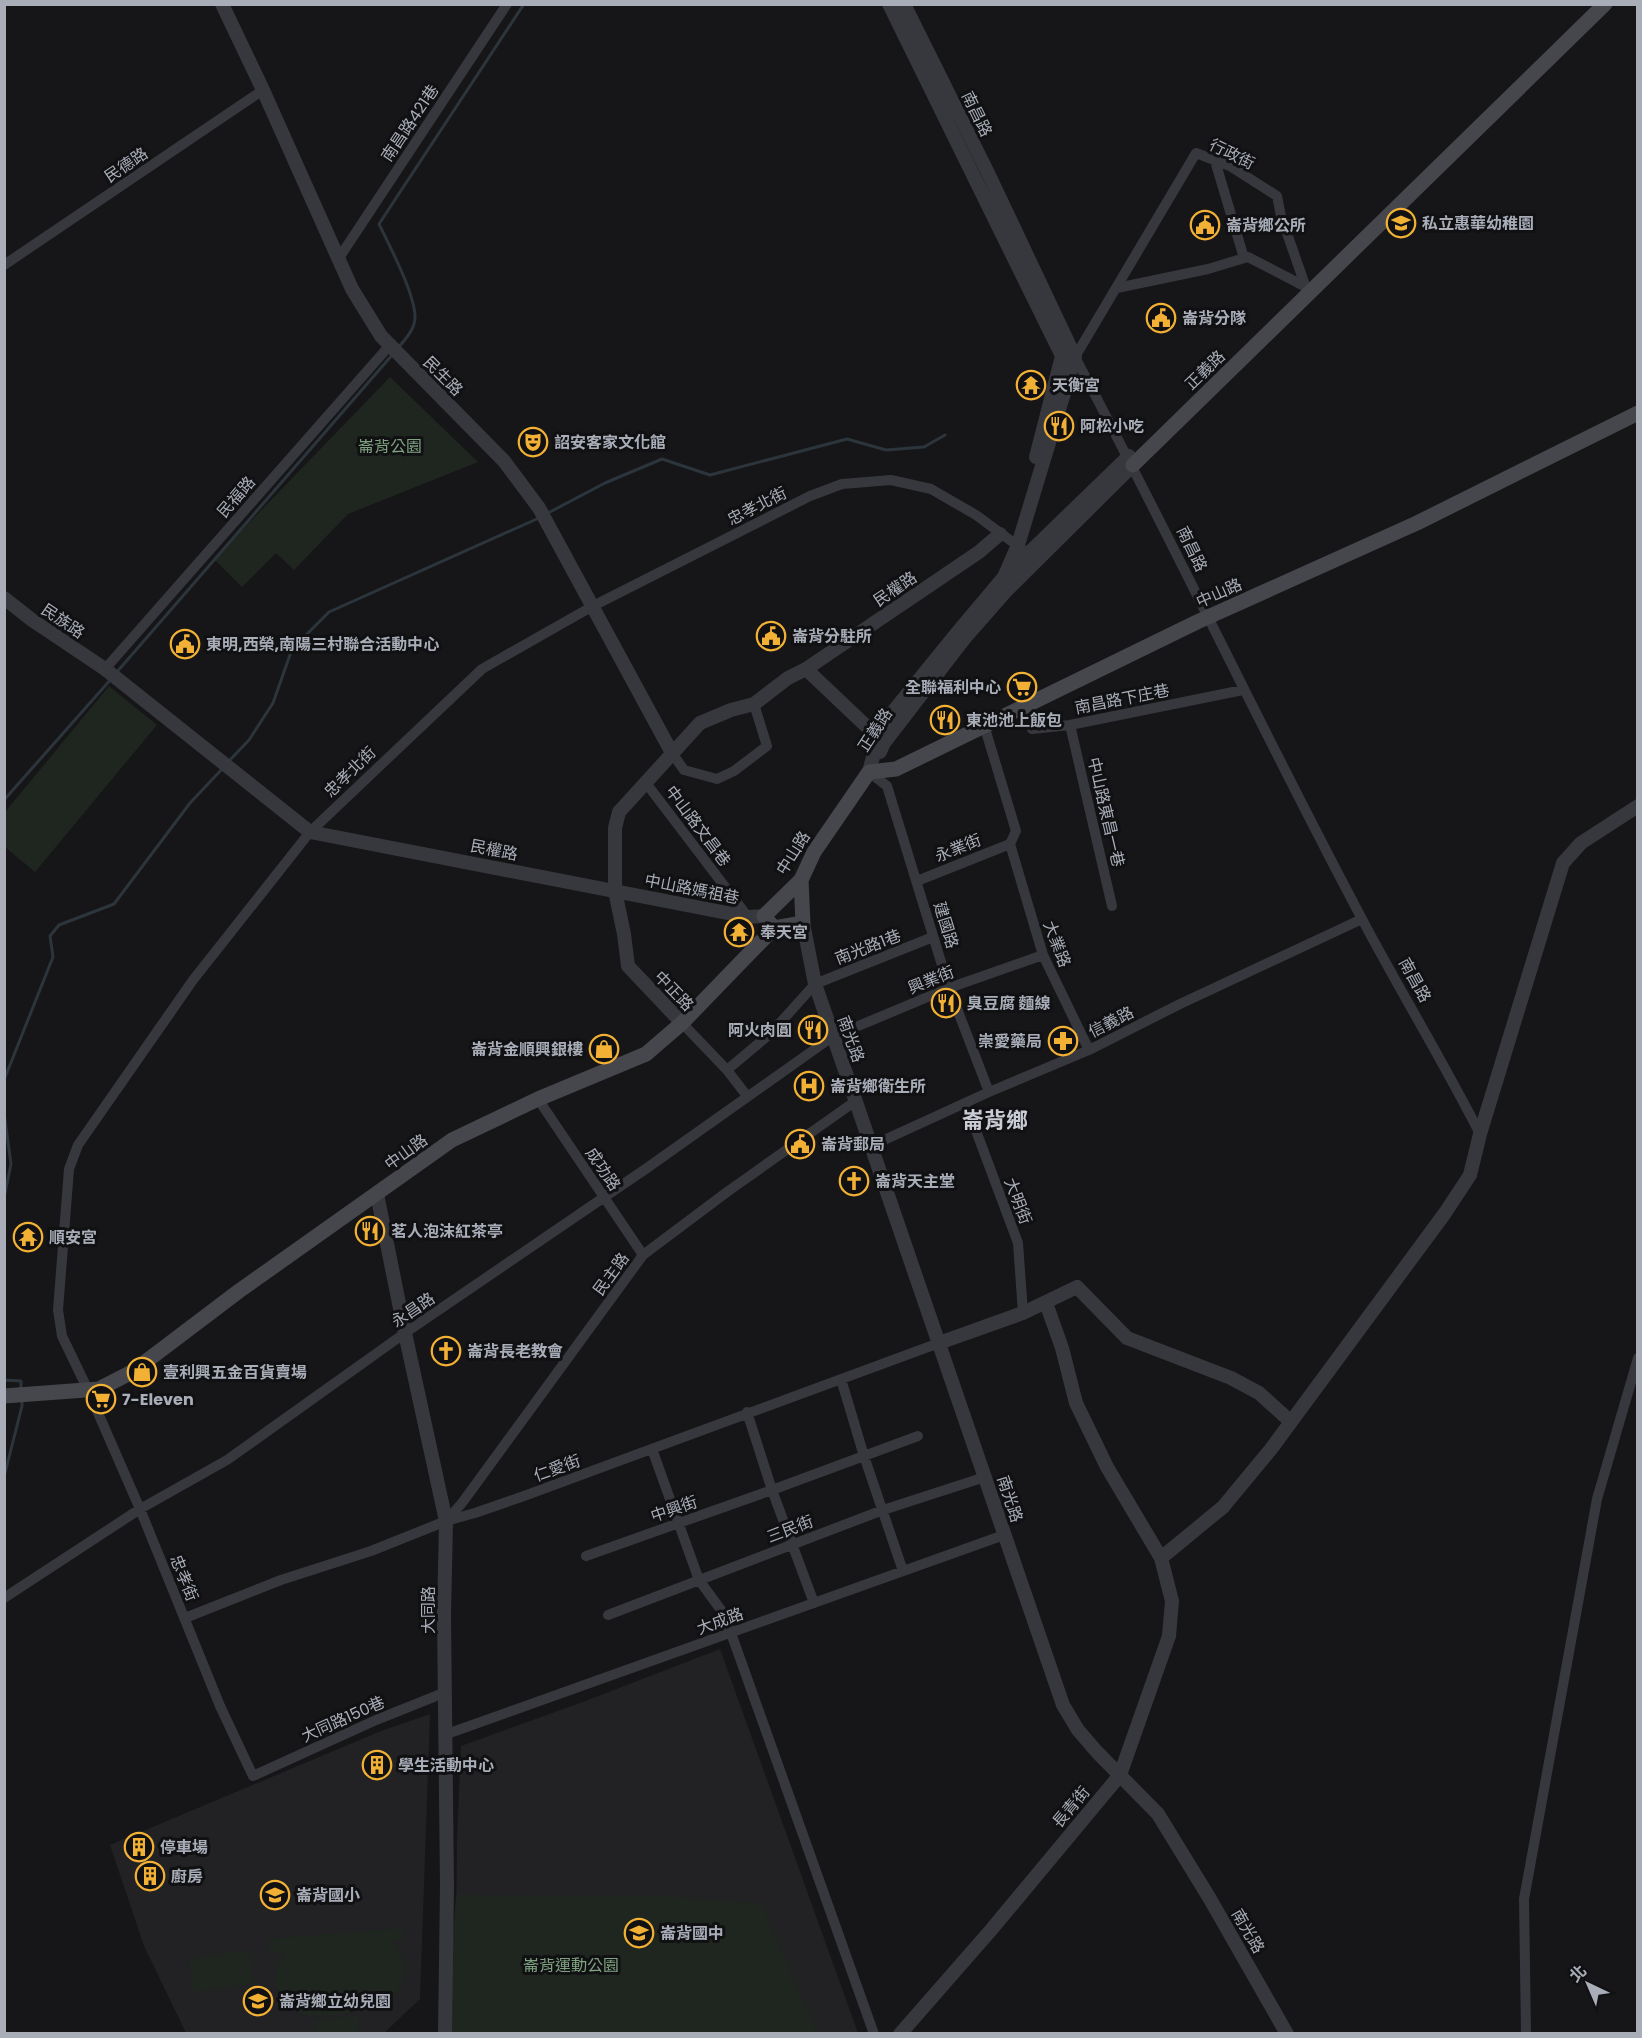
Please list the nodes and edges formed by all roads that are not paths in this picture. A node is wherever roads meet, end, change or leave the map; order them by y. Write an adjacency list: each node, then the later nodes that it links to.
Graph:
1 (222, 4): 7 (street, 民生路)
2 (507, 4): 9 (street, 南昌路421巷)
3 (889, 4): 15 (street, 南昌路)
4 (904, 4): 15 (street, 南昌路)
5 (1591, 4): 13 (main road, 正義路)
6 (1605, 4): 13 (main road, 正義路)
7 (263, 90): 9 (street, 民生路); 11 (street, 民德路)
8 (1215, 161): 10 (street); 12 (street, 行政街); 13 (street, 行政街)
9 (339, 258): 14 (street, 民生路)
10 (1244, 258): 12 (street); 13 (street)
11 (4, 265)
12 (1117, 288): 15 (street, 行政街)
13 (1308, 289): 17 (main road, 正義路)
14 (390, 345): 22 (street, 民生路); 24 (street, 民福路)
15 (1069, 356): 17 (street, 南昌路); 19 (street)
16 (1638, 413): 23 (main road, 中山路)
17 (1131, 460): 19 (street, 正義路); 23 (street, 南昌路)
18 (1000, 534): 19 (street, 忠孝北街); 22 (street, 忠孝北街); 25 (street, 民權路)
19 (1027, 553): 20 (street); 20 (street, 正義路)
20 (1005, 583): 31 (street, 正義路)
21 (4, 597): 24 (street, 民族路)
22 (593, 606): 32 (street, 民生路); 36 (street, 忠孝北街)
23 (1207, 618): 26 (street, 南昌路); 28 (main road, 中山路)
24 (105, 669): 36 (street, 民權路)
25 (806, 669): 27 (street, 民權路); 31 (street)
26 (1244, 690): 30 (street, 南昌路下庄巷); 44 (street, 南昌路)
27 (754, 704): 32 (street, 民權路); 32 (street)
28 (1023, 706): 29 (main road, 中山路); 30 (street, 南昌路下庄巷)
29 (984, 724): 33 (main road, 中山路); 37 (street, 大業路)
30 (1070, 725): 41 (street, 中山路東昌一巷)
31 (881, 741): 33 (street, 正義路)
32 (672, 753): 34 (street, 民權路)
33 (869, 772): 38 (main road, 中山路); 39 (street, 建國路)
34 (646, 783): 40 (street, 民權路); 43 (street, 中山路文昌巷)
35 (1638, 806): 60 (street)
36 (310, 832): 40 (street, 民權路); 71 (street, 忠孝北街)
37 (1010, 844): 39 (street, 永業街); 48 (street, 大業路)
38 (801, 880): 42 (main road, 中山路); 45 (main road)
39 (917, 881): 47 (street, 建國路)
40 (615, 891): 43 (street, 中山路媽祖巷); 51 (street, 中正路)
41 (1112, 906)
42 (764, 916): 43 (street, 中山路媽祖巷); 46 (main road)
43 (748, 917)
44 (1362, 920): 53 (street, 信義路); 60 (street, 南昌路)
45 (803, 923): 46 (main road); 49 (street, 南光路)
46 (774, 928): 51 (main road, 中山路)
47 (933, 937): 49 (street, 南光路1巷); 50 (street, 建國路)
48 (1043, 955): 50 (street, 興業街); 53 (street, 大業路)
49 (814, 984): 52 (street, 南光路); 54 (street)
50 (949, 988): 52 (street, 興業街); 55 (street, 建國路)
51 (682, 1023): 54 (street, 中正路); 57 (main road, 中山路)
52 (832, 1036): 56 (street, 永昌路); 58 (street, 南光路)
53 (1089, 1050): 55 (street, 信義路)
54 (727, 1070): 56 (street, 中正路)
55 (989, 1092): 59 (street, 信義路)
56 (747, 1096): 63 (street, 永昌路)
57 (538, 1099): 62 (main road, 中山路); 63 (street, 成功路)
58 (856, 1102): 61 (street, 南光路); 64 (street, 民主路)
59 (966, 1104): 61 (street, 信義路); 66 (street, 大明街)
60 (1480, 1134): 74 (street)
61 (871, 1146): 68 (street, 南光路)
62 (377, 1194): 67 (street, 大同路); 71 (main road, 中山路)
63 (604, 1198): 64 (street, 成功路); 67 (street, 永昌路)
64 (643, 1255): 80 (street, 民主路)
65 (1047, 1303): 66 (street); 74 (street); 89 (street, 長青街)
66 (1023, 1313): 68 (street)
67 (405, 1333): 81 (street, 永昌路); 84 (street, 大同路)
68 (939, 1343): 70 (street, 仁愛街); 78 (street, 南光路)
69 (1638, 1358): 105 (street)
70 (841, 1379): 73 (street, 仁愛街); 77 (street)
71 (88, 1390): 72 (main road, 中山路); 81 (street, 忠孝街)
72 (4, 1396)
73 (747, 1413): 76 (street, 仁愛街); 79 (street)
74 (1290, 1421): 89 (street)
75 (918, 1436): 77 (street)
76 (652, 1449): 83 (street, 仁愛街); 85 (street)
77 (864, 1456): 79 (street); 82 (street)
78 (985, 1477): 82 (street, 三民街); 86 (street, 南光路)
79 (772, 1490): 85 (street, 中興街); 87 (street)
80 (462, 1503): 83 (street); 84 (street, 民主路)
81 (140, 1509): 92 (street, 永昌路); 95 (street, 忠孝街)
82 (883, 1510): 87 (street, 三民街); 90 (street)
83 (475, 1513): 84 (street, 仁愛街)
84 (446, 1521): 95 (street, 仁愛街); 97 (street, 大同路)
85 (678, 1523): 88 (street, 中興街); 91 (street)
86 (1004, 1535): 90 (street, 大成路); 99 (street, 南光路)
87 (792, 1544): 91 (street, 三民街); 93 (street)
88 (585, 1556)
89 (1161, 1557): 99 (street, 長青街)
90 (903, 1571): 93 (street, 大成路)
91 (699, 1580): 94 (street, 三民街); 96 (street)
92 (4, 1598)
93 (814, 1603): 96 (street, 大成路)
94 (608, 1615)
95 (185, 1618): 100 (street, 忠孝街)
96 (731, 1633): 98 (street, 大成路); 102 (street)
97 (446, 1692): 98 (street, 大同路); 100 (street, 大同路150巷)
98 (447, 1734): 101 (street, 大同路)
99 (1120, 1775): 103 (street, 長青街); 104 (street, 南光路)
100 (253, 1776)
101 (446, 2034)
102 (874, 2034)
103 (900, 2034)
104 (1287, 2034)
105 (1526, 2034)

